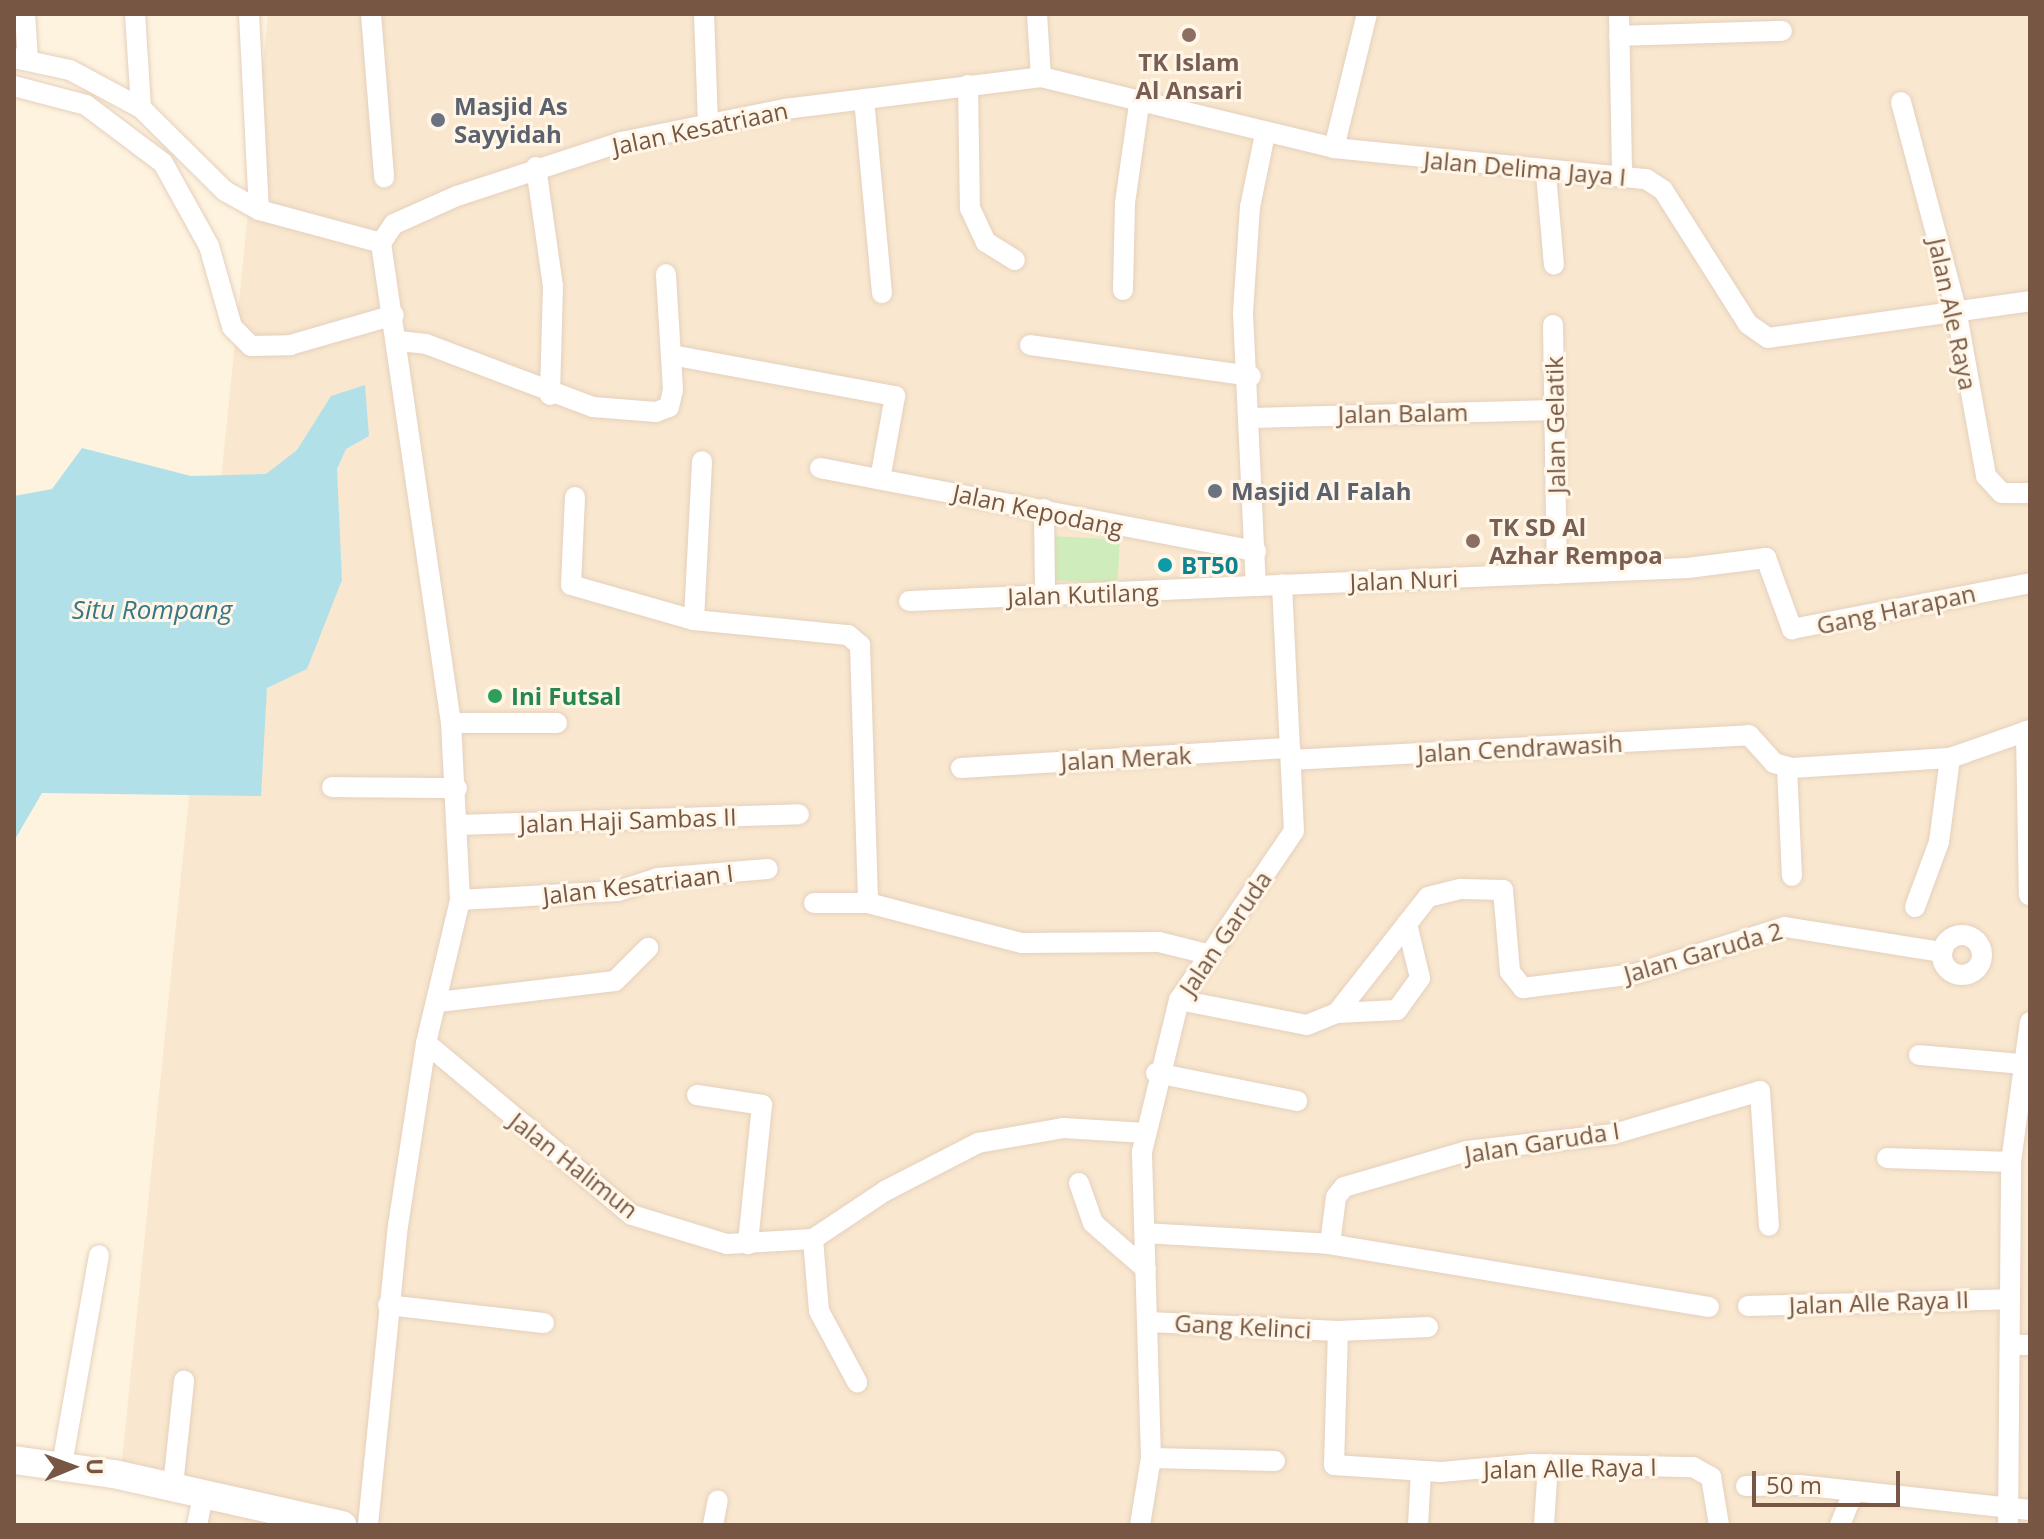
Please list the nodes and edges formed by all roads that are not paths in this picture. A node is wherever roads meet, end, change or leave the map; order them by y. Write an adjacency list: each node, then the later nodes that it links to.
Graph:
1 (25, 14): 11 (street)
2 (135, 14): 18 (street)
3 (249, 14): 26 (street)
4 (371, 14): 24 (street)
5 (704, 14): 19 (street)
6 (1037, 14): 12 (street)
7 (1367, 14): 21 (street)
8 (1619, 14): 10 (street)
9 (1782, 31): 10 (street)
10 (1619, 36): 25 (street)
11 (21, 59): 18 (street)
12 (1041, 77): 13 (street, Jalan Kesatriaan); 17 (street, Jalan Delima Jaya I)
13 (968, 85): 15 (street, Jalan Kesatriaan); 28 (street)
14 (14, 86): 35 (street)
15 (864, 99): 19 (street, Jalan Kesatriaan); 32 (street)
16 (1901, 102): 34 (street, Jalan Ale Raya)
17 (1139, 105): 20 (street, Jalan Delima Jaya I); 31 (street)
18 (141, 108): 26 (street)
19 (708, 123): 22 (street, Jalan Kesatriaan)
20 (1265, 134): 21 (street, Jalan Delima Jaya I); 40 (street)
21 (1334, 148): 23 (street, Jalan Delima Jaya I)
22 (536, 167): 27 (street, Jalan Kesatriaan); 41 (street)
23 (1546, 174): 25 (street, Jalan Delima Jaya I); 29 (street)
24 (384, 177)
25 (1622, 177): 34 (street, Jalan Delima Jaya I)
26 (259, 210): 27 (street)
27 (381, 243): 35 (street)
28 (1015, 260)
29 (1554, 265)
30 (666, 274): 39 (street)
31 (1123, 290)
32 (882, 293)
33 (2030, 301): 34 (street, Jalan Delima Jaya I)
34 (1956, 309): 47 (street, Jalan Ale Raya)
35 (394, 315): 37 (street)
36 (1553, 325): 42 (street, Jalan Gelatik)
37 (399, 341): 41 (street); 59 (street)
38 (1030, 345): 40 (street)
39 (671, 355): 41 (street); 46 (street)
40 (1251, 376): 43 (street)
41 (550, 395)
42 (1554, 410): 43 (street, Jalan Balam); 52 (street, Jalan Gelatik)
43 (1252, 418): 50 (street)
44 (702, 461): 58 (street)
45 (820, 468): 46 (street, Jalan Kepodang)
46 (880, 479): 49 (street, Jalan Kepodang)
47 (2030, 493)
48 (575, 497): 58 (street)
49 (1044, 509): 50 (street, Jalan Kepodang); 56 (street)
50 (1256, 551): 55 (street)
51 (1766, 558): 52 (street, Jalan Nuri); 53 (street, Gang Harapan)
52 (1557, 574): 54 (street, Jalan Nuri)
53 (2030, 583)
54 (1282, 584): 55 (street); 62 (street, Jalan Garuda)
55 (1256, 586): 56 (street, Jalan Kutilang)
56 (1045, 596): 57 (street, Jalan Kutilang)
57 (909, 601)
58 (694, 620): 75 (street)
59 (451, 723): 60 (street); 67 (street)
60 (557, 723)
61 (2028, 730): 63 (street); 72 (street)
62 (1290, 754): 64 (street, Jalan Cendrawasih); 65 (street, Jalan Merak); 80 (street, Jalan Garuda)
63 (1950, 758): 64 (street); 76 (street)
64 (1787, 767): 71 (street)
65 (961, 768)
66 (332, 787): 67 (street)
67 (457, 788): 69 (street)
68 (799, 814): 69 (street, Jalan Haji Sambas II)
69 (458, 825): 73 (street)
70 (768, 869): 73 (street, Jalan Kesatriaan I)
71 (1792, 876)
72 (2029, 895)
73 (460, 900): 82 (street)
74 (814, 903): 75 (street)
75 (868, 903): 80 (street)
76 (1915, 907)
77 (1407, 924): 79 (street, Jalan Garuda 2); 83 (street, Jalan Garuda 2); 83 (street)
78 (648, 948): 82 (street)
79 (1941, 952)
80 (1207, 954): 81 (street, Jalan Garuda)
81 (1179, 1000): 83 (street); 88 (street, Jalan Garuda)
82 (439, 1002): 85 (street)
83 (1337, 1013)
84 (2029, 1030): 87 (street)
85 (426, 1043): 98 (street, Jalan Halimun); 103 (street)
86 (1919, 1055): 87 (street)
87 (2022, 1064): 93 (street)
88 (1156, 1073): 90 (street); 91 (street, Jalan Garuda)
89 (697, 1095): 98 (street)
90 (1297, 1101)
91 (1146, 1133): 96 (street, Jalan Garuda); 97 (street, Jalan Halimun)
92 (1887, 1158): 93 (street)
93 (2011, 1162): 102 (street)
94 (1079, 1183): 101 (street)
95 (1769, 1226): 99 (street, Jalan Garuda I)
96 (1145, 1233): 99 (street); 101 (street, Jalan Garuda)
97 (813, 1239): 98 (street, Jalan Halimun); 112 (street)
98 (748, 1244)
99 (1330, 1244): 105 (street)
100 (99, 1255): 117 (street)
101 (1146, 1269): 106 (street, Jalan Garuda)
102 (2010, 1299): 104 (street, Jalan Alle Raya II); 110 (street)
103 (388, 1305): 107 (street); 127 (street)
104 (1748, 1306)
105 (1709, 1307)
106 (1148, 1322): 109 (street, Gang Kelinci); 113 (street, Jalan Garuda)
107 (544, 1323)
108 (1428, 1327): 109 (street, Gang Kelinci)
109 (1338, 1331): 118 (street, Jalan Alle Raya I)
110 (2020, 1345): 124 (street)
111 (184, 1381): 119 (street)
112 (857, 1382)
113 (1151, 1458): 115 (street); 129 (street, Jalan Garuda)
114 (14, 1460): 117 (main road)
115 (1275, 1461)
116 (1548, 1464): 118 (street, Jalan Alle Raya I); 131 (street); 132 (street, Jalan Alle Raya I)
117 (62, 1465): 119 (main road)
118 (1421, 1471): 130 (street)
119 (173, 1486): 121 (main road)
120 (1746, 1486): 122 (street)
121 (204, 1492): 125 (street); 126 (main road)
122 (1853, 1493): 124 (street); 133 (street)
123 (718, 1500): 128 (street)
124 (2017, 1515)
125 (197, 1525)
126 (342, 1525)
127 (368, 1525)
128 (713, 1525)
129 (1140, 1525)
130 (1418, 1525)
131 (1544, 1525)
132 (1719, 1525)
133 (1840, 1525)

